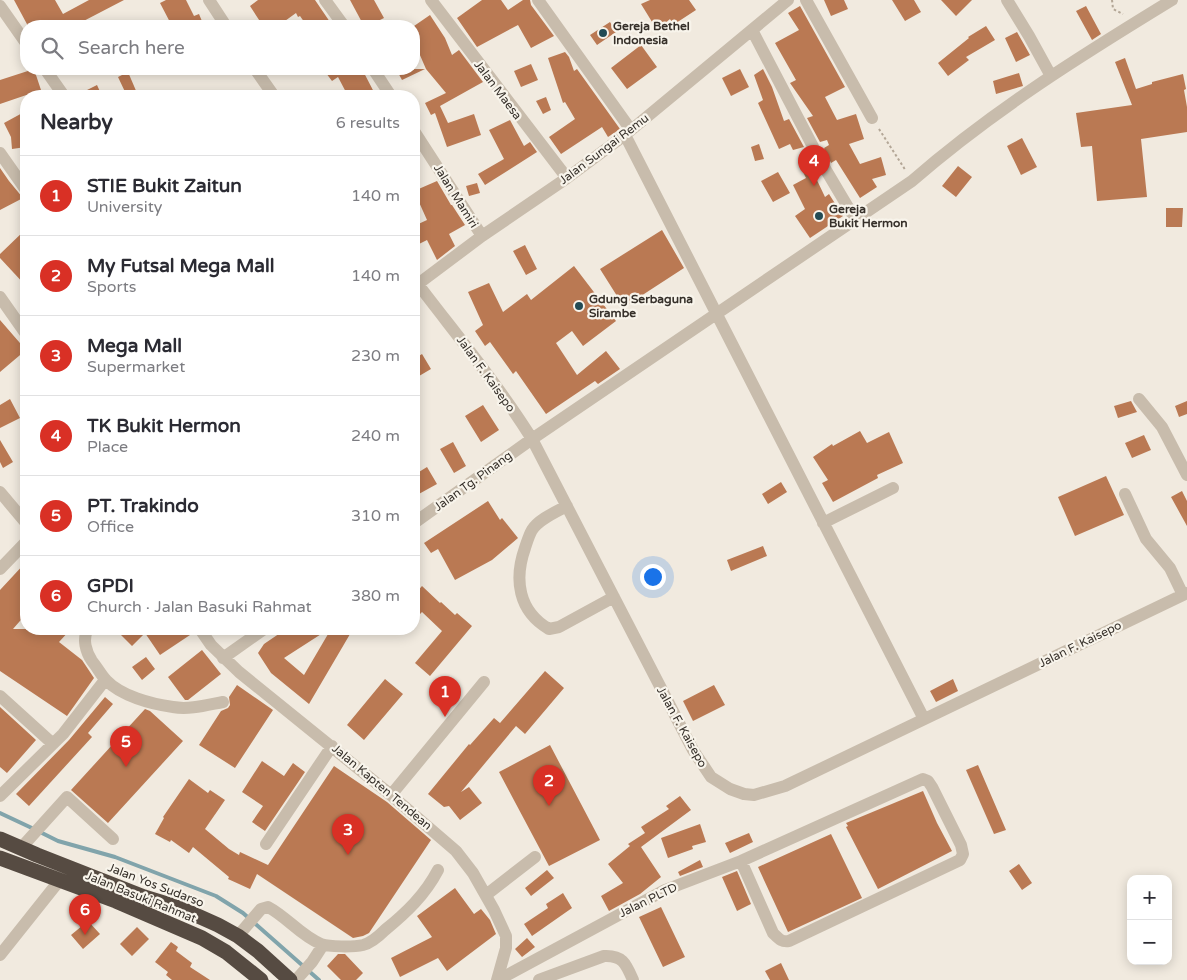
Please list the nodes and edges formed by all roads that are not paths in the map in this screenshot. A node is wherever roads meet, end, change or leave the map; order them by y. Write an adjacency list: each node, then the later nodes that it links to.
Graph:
1 (209, 0): 10 (street)
2 (325, 0): 11 (street)
3 (431, 0): 25 (street, Jalan Maesa)
4 (538, 0): 22 (street)
5 (788, 0): 12 (street, Jalan Sungai Remu)
6 (806, 0): 21 (street)
7 (1007, 0): 17 (street)
8 (1172, 0): 17 (street, Jalan Tg. Pinang)
9 (0, 6): 13 (street)
10 (222, 20)
11 (340, 20)
12 (752, 30): 22 (street, Jalan Sungai Remu); 27 (street)
13 (20, 34)
14 (49, 75): 18 (street)
15 (259, 75): 19 (street)
16 (377, 75): 20 (street)
17 (1051, 76): 27 (street, Jalan Tg. Pinang)
18 (60, 90)
19 (270, 90)
20 (387, 90)
21 (872, 118)
22 (628, 132): 25 (street, Jalan Sungai Remu); 32 (street)
23 (420, 140): 28 (street, Jalan Mamiri)
24 (0, 153): 26 (street)
25 (567, 178): 28 (street, Jalan Sungai Remu)
26 (20, 181)
27 (855, 219): 32 (street, Jalan Tg. Pinang)
28 (482, 236): 29 (street, Jalan Sungai Remu)
29 (420, 280)
30 (420, 290): 35 (street, Jalan F. Kaisepo)
31 (0, 297): 33 (street)
32 (717, 313): 35 (street, Jalan Tg. Pinang); 43 (street)
33 (20, 325)
34 (1139, 399): 36 (street)
35 (532, 439): 40 (street, Jalan F. Kaisepo); 42 (street, Jalan Tg. Pinang)
36 (1187, 475)
37 (893, 488): 43 (street)
38 (0, 492): 41 (street)
39 (1124, 494): 46 (street)
40 (567, 506): 47 (street, Jalan F. Kaisepo); 47 (street)
41 (20, 516)
42 (420, 520)
43 (823, 523): 56 (street)
44 (20, 548): 45 (street)
45 (0, 569)
46 (1185, 594): 56 (street, Jalan F. Kaisepo)
47 (614, 597): 56 (street, Jalan F. Kaisepo)
48 (86, 635): 52 (street)
49 (204, 635): 51 (street, Jalan Kapten Tendean)
50 (256, 635): 51 (street)
51 (223, 658): 58 (street, Jalan Kapten Tendean)
52 (105, 680): 55 (street); 57 (street)
53 (484, 682): 60 (street)
54 (0, 696): 57 (street)
55 (223, 702)
56 (924, 719)
57 (53, 744): 59 (street)
58 (332, 746): 60 (street, Jalan Kapten Tendean); 63 (street)
59 (2, 790)
60 (391, 795): 69 (street, Jalan Kapten Tendean)
61 (113, 839): 62 (street)
62 (9, 843): 65 (highway); 70 (highway, Jalan Yos Sudarso)
63 (266, 844)
64 (535, 857): 69 (street)
65 (0, 858): 68 (highway, Jalan Basuki Rahmat)
66 (741, 861): 66 (street, Jalan PLTD); 75 (street, Jalan PLTD)
67 (438, 870): 71 (street)
68 (58, 881): 72 (street); 74 (highway, Jalan Basuki Rahmat)
69 (486, 896): 75 (street, Jalan Kapten Tendean)
70 (245, 927): 71 (street); 73 (highway, Jalan Yos Sudarso)
71 (323, 945): 73 (street)
72 (0, 955)
73 (296, 978)
74 (261, 980)
75 (498, 980)
76 (539, 980): 77 (street)
77 (633, 980)

